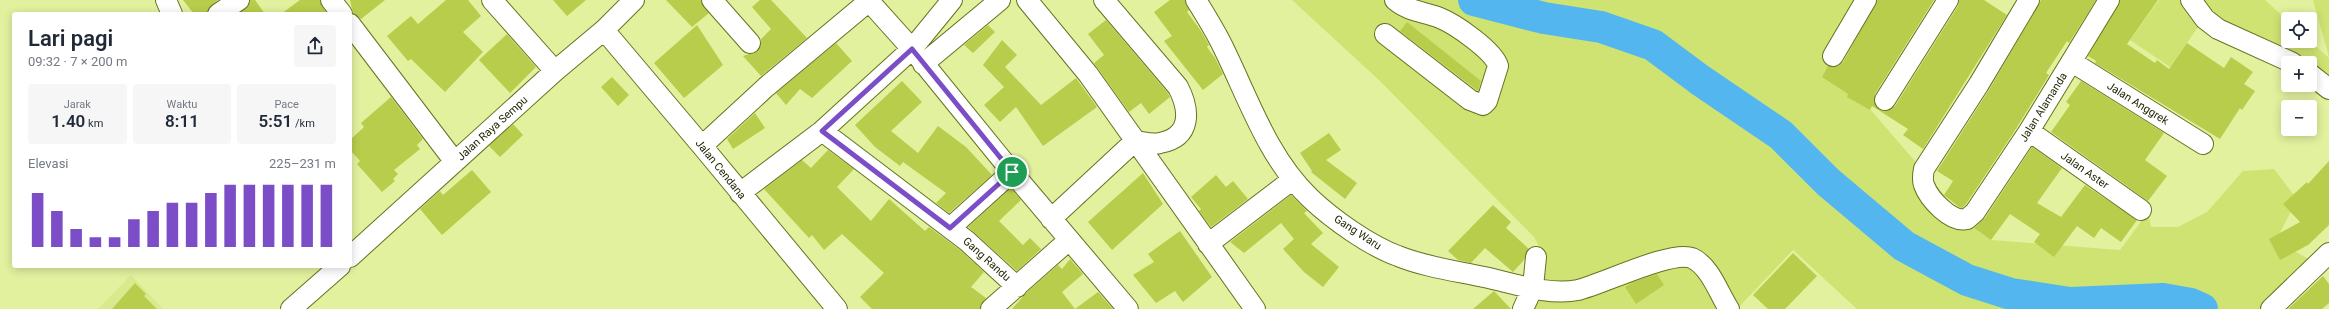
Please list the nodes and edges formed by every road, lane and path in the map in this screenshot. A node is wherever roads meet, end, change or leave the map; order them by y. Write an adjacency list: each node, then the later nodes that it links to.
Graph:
1 (166, 0): 19 (street)
2 (239, 0): 20 (street)
3 (331, 0): 21 (street)
4 (492, 0): 30 (street)
5 (634, 0): 23 (street, Jalan Raya Sempu)
6 (712, 0): 25 (street)
7 (868, 0): 26 (street); 38 (street)
8 (952, 0): 26 (street)
9 (1000, 0): 26 (street)
10 (1027, 0): 36 (street)
11 (1104, 0): 36 (street)
12 (1196, 0): 41 (street, Gang Waru)
13 (1395, 0): 24 (street)
14 (1866, 0): 27 (street)
15 (1948, 0): 33 (street)
16 (2029, 0): 34 (street, Jalan Alamanda)
17 (2109, 0): 29 (street, Jalan Alamanda)
18 (2191, 0): 28 (street)
19 (171, 12)
20 (221, 12)
21 (340, 12)
22 (352, 27): 39 (street)
23 (604, 30): 30 (street, Jalan Raya Sempu); 38 (street, Jalan Cendana)
24 (1386, 34)
25 (750, 43)
26 (918, 56): 35 (street); 40 (street)
27 (1833, 56)
28 (2281, 58)
29 (2072, 62): 34 (street, Jalan Alamanda); 37 (street, Jalan Anggrek)
30 (556, 71): 39 (street, Jalan Raya Sempu)
31 (2317, 80): 32 (street)
32 (2329, 89)
33 (1885, 100)
34 (2030, 130): 43 (street, Jalan Aster)
35 (822, 131): 42 (street); 45 (street, Gang Randu)
36 (1135, 141): 44 (street); 47 (street)
37 (2203, 144)
38 (702, 146): 42 (street, Jalan Cendana)
39 (455, 162): 49 (street, Jalan Raya Sempu)
40 (1012, 172): 44 (street); 45 (street)
41 (1292, 180): 47 (street); 53 (street, Gang Waru)
42 (740, 193): 55 (street, Jalan Cendana)
43 (2141, 210)
44 (1051, 219): 46 (street)
45 (950, 228): 52 (street, Gang Randu)
46 (1069, 240): 52 (street); 57 (street)
47 (1208, 244): 58 (street)
48 (2329, 253): 61 (street)
49 (352, 255)
50 (1536, 257): 53 (street)
51 (338, 268): 54 (street)
52 (1017, 287): 56 (street)
53 (1533, 287): 59 (street); 60 (street, Gang Waru)
54 (291, 309)
55 (836, 309)
56 (991, 309)
57 (1128, 309)
58 (1255, 309)
59 (1522, 309)
60 (1729, 309)
61 (2271, 309)

